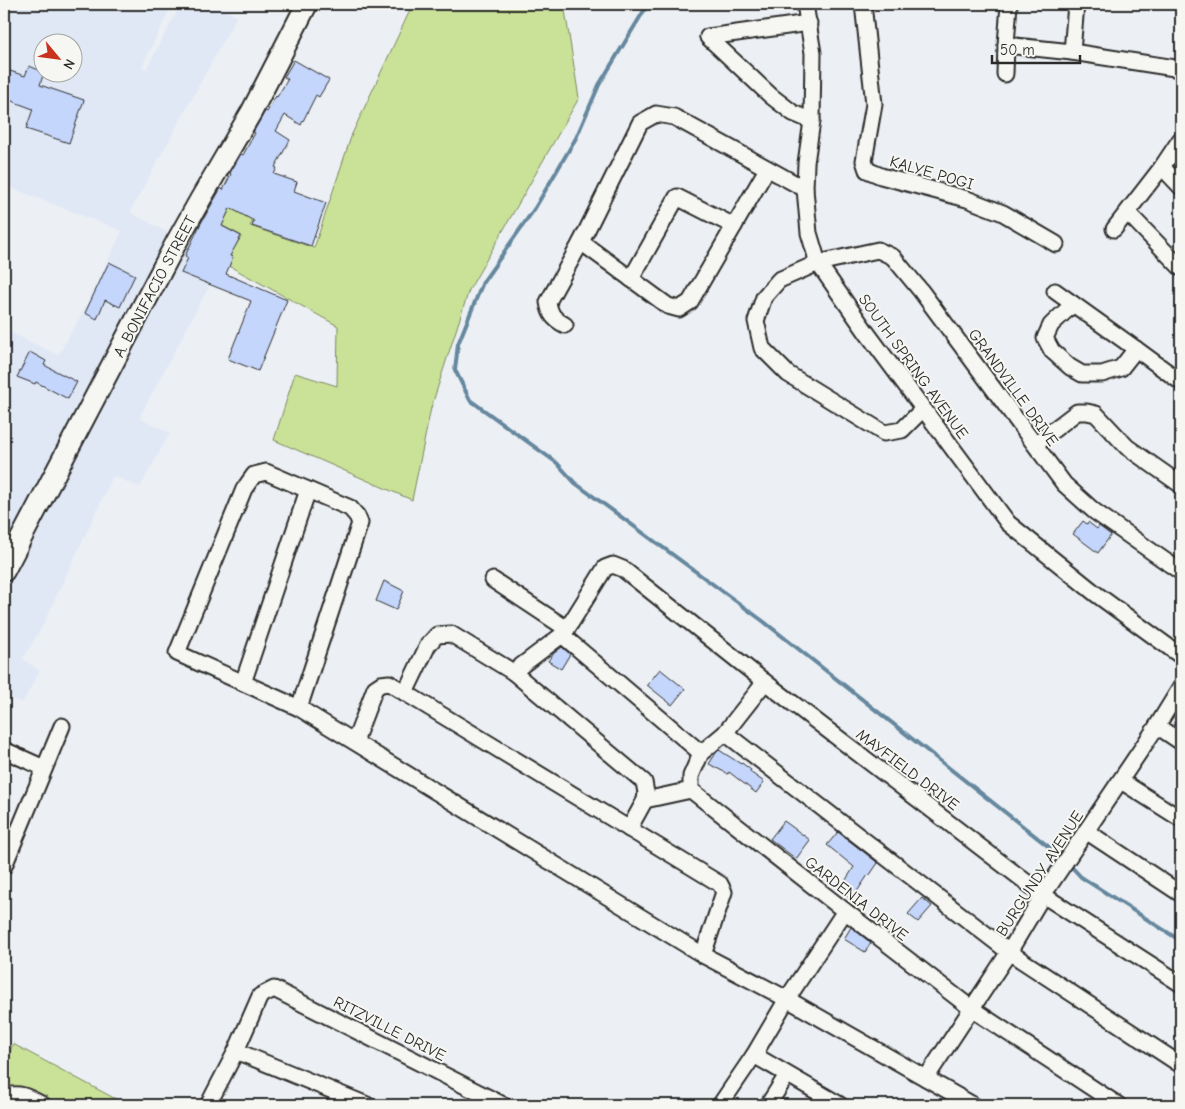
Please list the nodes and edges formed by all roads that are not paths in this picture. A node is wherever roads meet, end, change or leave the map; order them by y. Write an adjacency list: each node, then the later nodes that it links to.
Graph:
1 (308, 4): 34 (main road, A. BONIFACIO STREET)
2 (805, 4): 6 (street, SOUTH SPRING AVENUE)
3 (863, 4): 21 (street, KALYE POGI)
4 (1009, 4): 7 (street)
5 (1076, 4): 8 (street)
6 (809, 24): 11 (street, SOUTH SPRING AVENUE); 11 (street)
7 (1006, 45): 8 (street); 10 (street)
8 (1072, 52): 9 (street)
9 (1181, 69)
10 (1005, 74)
11 (812, 121): 16 (street, SOUTH SPRING AVENUE)
12 (1181, 140): 13 (street)
13 (1162, 167): 15 (street); 17 (street)
14 (767, 169): 16 (street); 18 (street); 20 (street)
15 (1181, 187)
16 (805, 189): 22 (street, SOUTH SPRING AVENUE)
17 (1128, 213): 19 (street); 23 (street)
18 (734, 226): 24 (street); 24 (street)
19 (1114, 230)
20 (581, 242): 24 (street); 27 (street)
21 (1056, 244)
22 (818, 264): 30 (street, SOUTH SPRING AVENUE); 30 (street, GRANDVILLE DRIVE); 31 (street, GRANDVILLE DRIVE)
23 (1181, 268)
24 (631, 279)
25 (1055, 291): 26 (street)
26 (1073, 304): 28 (street); 28 (street)
27 (565, 325)
28 (1136, 349): 29 (street)
29 (1181, 382)
30 (923, 409): 38 (street, SOUTH SPRING AVENUE)
31 (1035, 444): 32 (street); 35 (street, GRANDVILLE DRIVE)
32 (1181, 485)
33 (308, 490): 41 (street); 41 (street); 44 (street)
34 (4, 571)
35 (1181, 572)
36 (493, 580): 37 (street)
37 (565, 632): 39 (street); 40 (street, MAYFIELD DRIVE); 51 (street)
38 (1181, 656)
39 (513, 672): 43 (street); 55 (street)
40 (765, 682): 47 (street); 61 (street, MAYFIELD DRIVE)
41 (243, 683): 44 (street)
42 (1181, 687): 46 (street, BURGUNDY AVENUE)
43 (405, 693): 48 (street); 57 (street)
44 (299, 708): 48 (street)
45 (62, 726): 52 (street)
46 (1157, 726): 49 (street); 53 (street, BURGUNDY AVENUE)
47 (725, 732): 51 (street); 63 (street)
48 (355, 741): 64 (street)
49 (1181, 742)
50 (4, 750): 52 (street)
51 (701, 753): 54 (street)
52 (44, 768): 59 (street)
53 (1121, 781): 56 (street); 58 (street, BURGUNDY AVENUE)
54 (691, 790): 55 (street); 62 (street, GARDENIA DRIVE)
55 (645, 800): 57 (street)
56 (1181, 819)
57 (629, 829): 64 (street)
58 (1086, 831): 60 (street); 61 (street, BURGUNDY AVENUE)
59 (4, 866)
60 (1181, 894)
61 (1043, 895): 63 (street, BURGUNDY AVENUE); 65 (street, MAYFIELD DRIVE)
62 (845, 911): 66 (street); 67 (street, GARDENIA DRIVE)
63 (1009, 952): 67 (street, BURGUNDY AVENUE); 70 (street)
64 (704, 955): 66 (street)
65 (1181, 984)
66 (787, 999): 69 (street); 72 (street)
67 (972, 1009): 72 (street, BURGUNDY AVENUE); 82 (street, GARDENIA DRIVE)
68 (236, 1051): 75 (street); 76 (street); 77 (street, RITZVILLE DRIVE)
69 (754, 1054): 71 (street); 78 (street)
70 (1181, 1065)
71 (787, 1075): 79 (street); 80 (street)
72 (926, 1078): 81 (street)
73 (4, 1102): 74 (street)
74 (43, 1105)
75 (208, 1105)
76 (367, 1105)
77 (503, 1105)
78 (720, 1105)
79 (768, 1105)
80 (840, 1105)
81 (973, 1105)
82 (1118, 1105)

